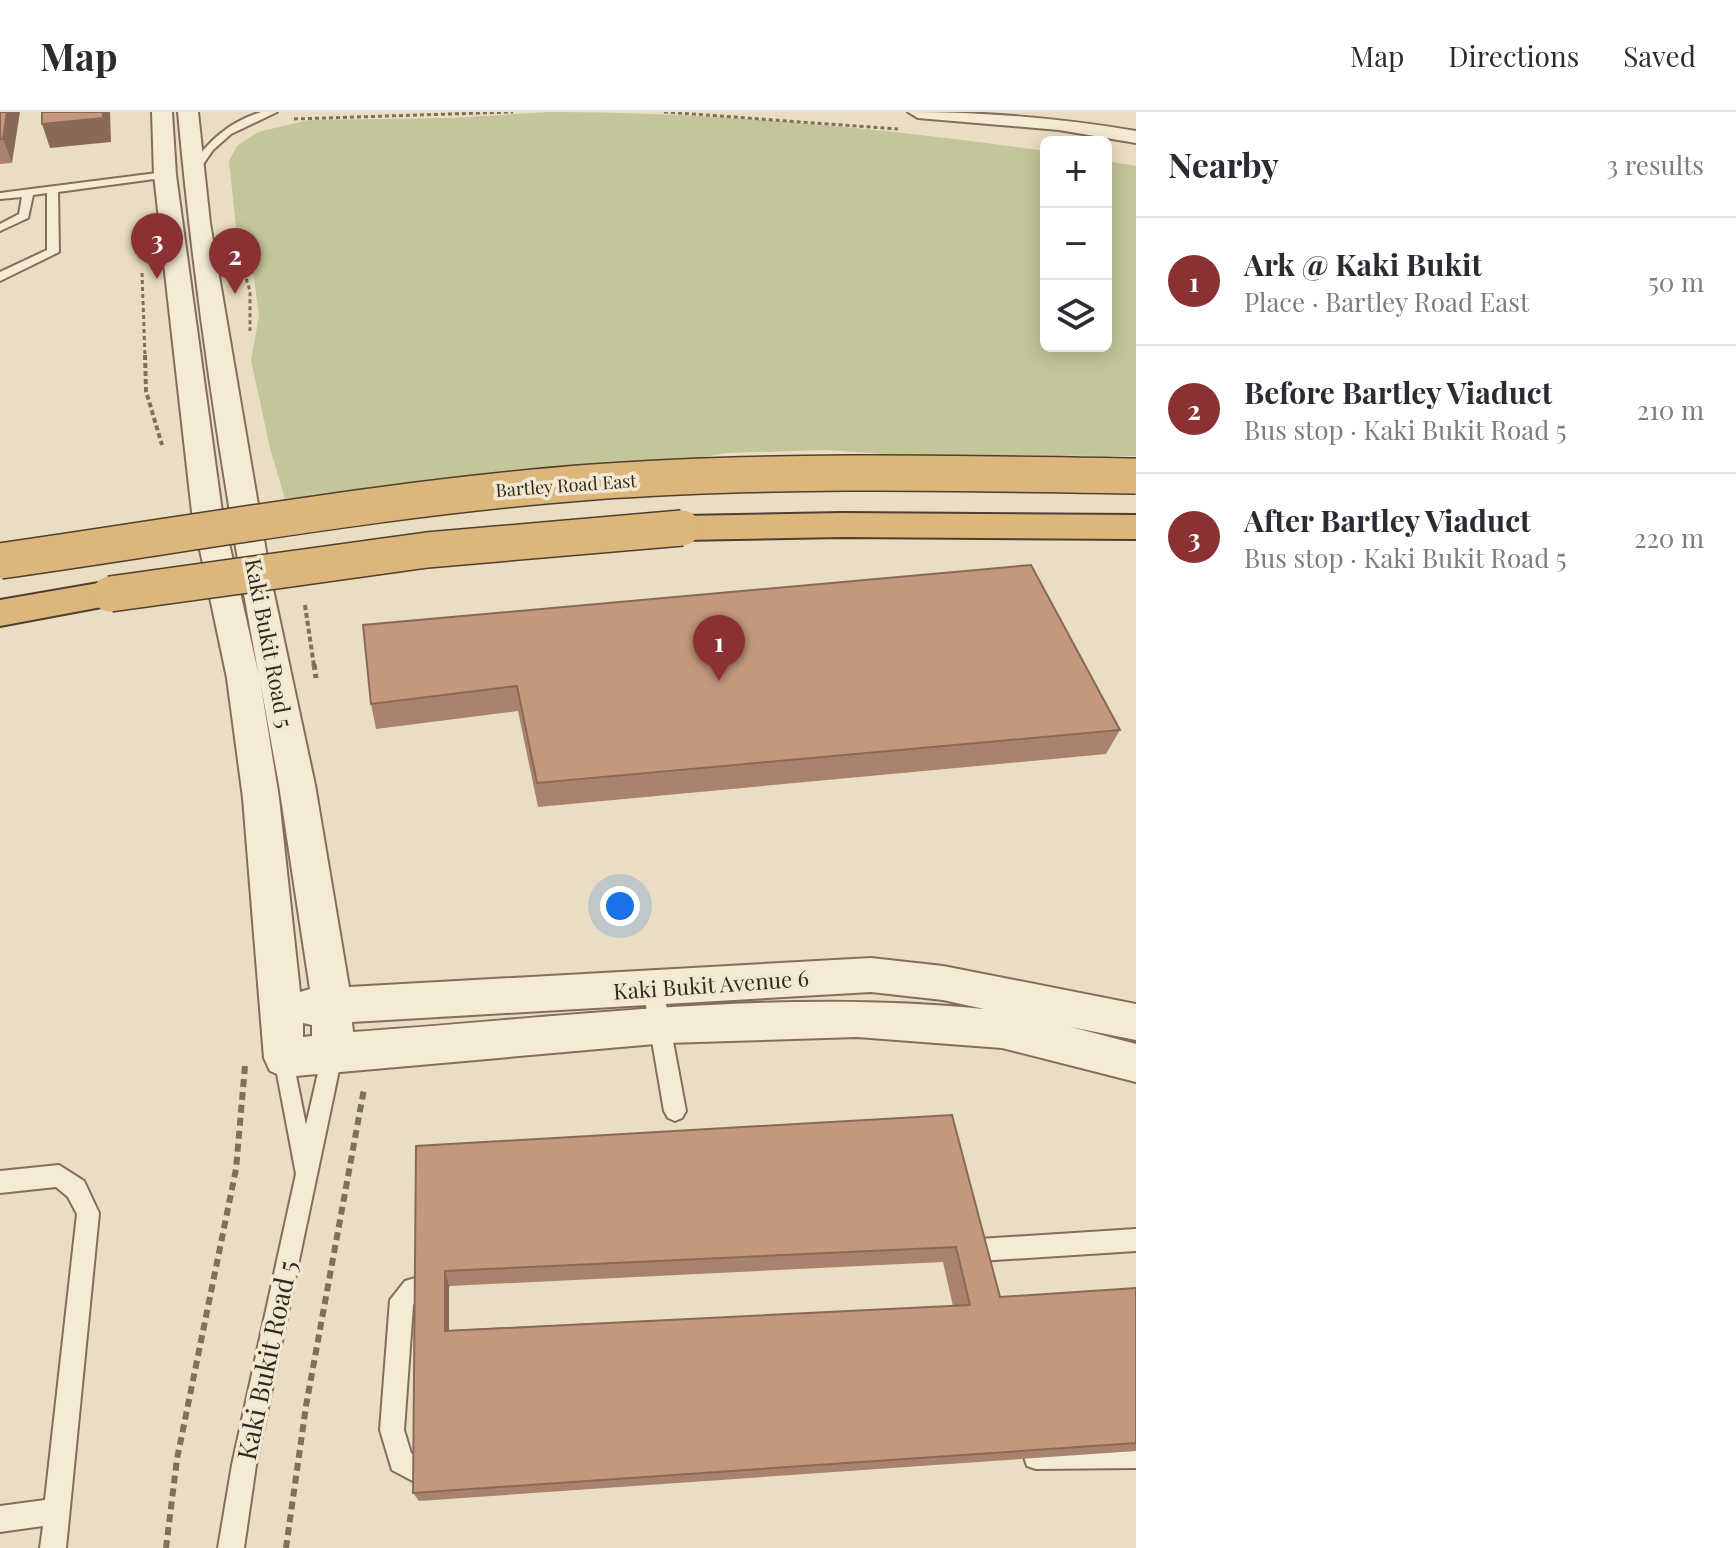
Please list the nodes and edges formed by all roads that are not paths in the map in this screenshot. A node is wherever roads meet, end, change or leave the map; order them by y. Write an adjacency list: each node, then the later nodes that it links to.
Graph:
1 (162, 112): 10 (street, Kaki Bukit Road 5)
2 (188, 112): 10 (street, Kaki Bukit Road 5)
3 (272, 112): 10 (lane)
4 (918, 112): 5 (street)
5 (966, 117): 6 (street); 7 (street)
6 (1063, 136)
7 (1136, 137)
8 (1112, 145): 9 (street)
9 (1136, 149)
10 (180, 171): 11 (lane); 20 (street, Kaki Bukit Road 5); 22 (street, Kaki Bukit Road 5)
11 (52, 189): 12 (lane); 15 (lane)
12 (28, 192): 13 (lane); 14 (lane)
13 (0, 196)
14 (0, 228)
15 (0, 277)
16 (1136, 476): 18 (highway, Bartley Road East, bridge)
17 (1136, 527): 19 (highway, bridge)
18 (0, 561)
19 (0, 613)
20 (332, 1006): 21 (street, Kaki Bukit Avenue 6); 22 (street, Kaki Bukit Avenue 6); 24 (street, Kaki Bukit Road 5)
21 (657, 1006): 23 (street, Kaki Bukit Avenue 6); 24 (street, Kaki Bukit Avenue 6); 26 (street, Kaki Bukit Avenue 6); 27 (lane)
22 (282, 1009): 25 (street, Kaki Bukit Road 5)
23 (1136, 1022)
24 (333, 1051): 25 (street, Kaki Bukit Avenue 6); 28 (lane, Kaki Bukit Road 5)
25 (264, 1060): 28 (lane, Kaki Bukit Road 5)
26 (1136, 1063)
27 (675, 1111)
28 (304, 1173): 39 (lane, Kaki Bukit Road 5)
29 (0, 1182): 36 (lane)
30 (1136, 1240): 31 (lane)
31 (944, 1252)
32 (458, 1281): 35 (lane)
33 (1136, 1456): 34 (lane)
34 (1010, 1457)
35 (457, 1474)
36 (56, 1511): 37 (lane); 38 (lane)
37 (0, 1519)
38 (53, 1548)
39 (231, 1548)

